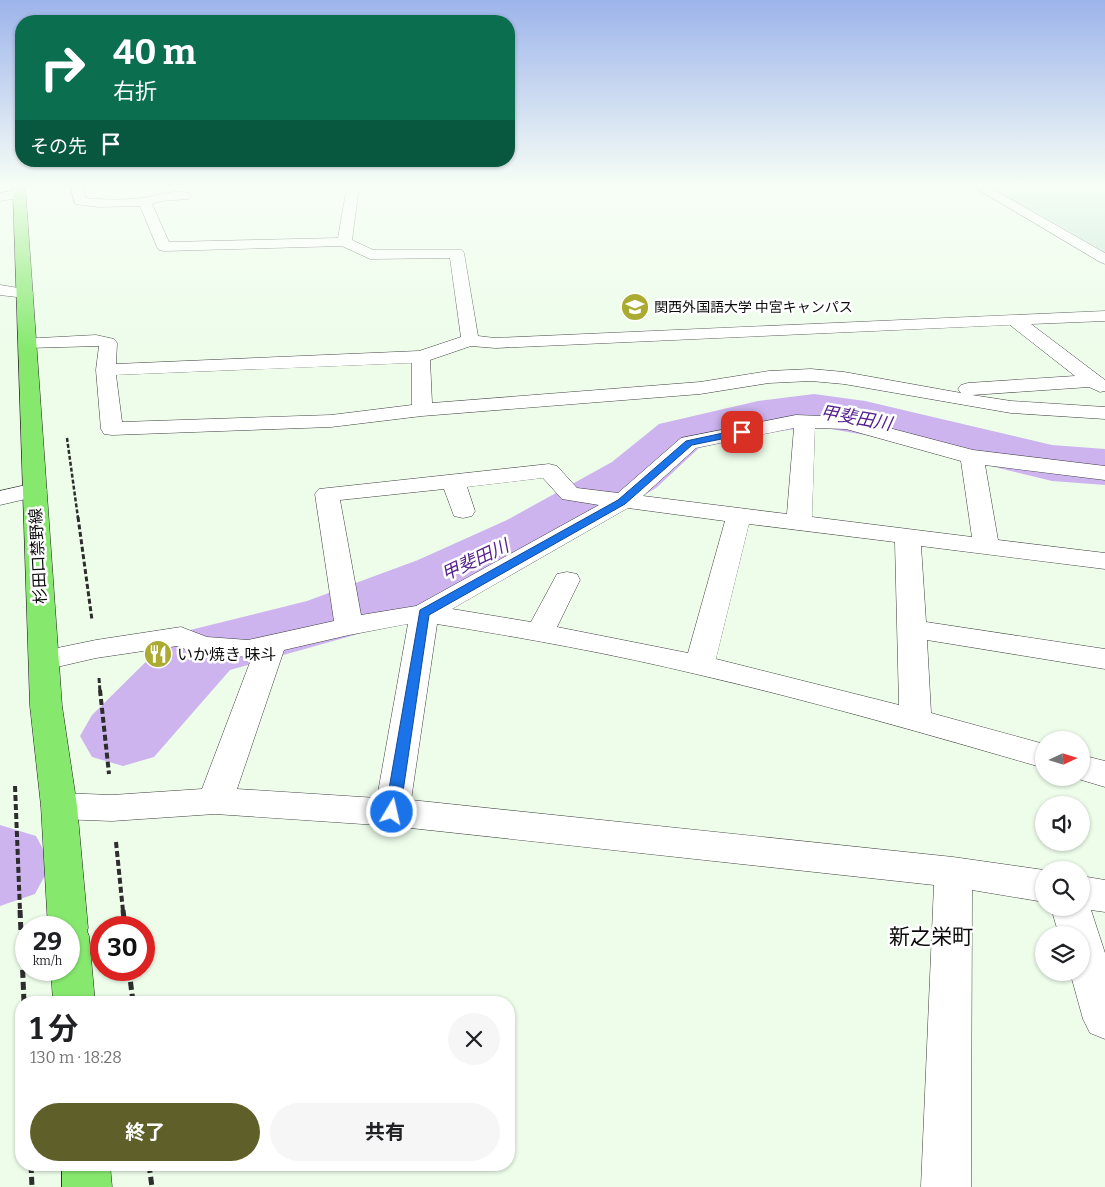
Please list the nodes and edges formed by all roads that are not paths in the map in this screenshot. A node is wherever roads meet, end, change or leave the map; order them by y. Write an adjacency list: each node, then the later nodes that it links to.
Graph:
1 (13, 239): 6 (main road, 杉田口禁野線)
2 (161, 239): 4 (street)
3 (1071, 239): 5 (street)
4 (345, 242): 9 (street)
5 (1105, 259)
6 (12, 291): 10 (main road, 杉田口禁野線)
7 (1105, 316): 8 (street)
8 (1014, 320): 9 (street); 13 (street)
9 (470, 340): 11 (street)
10 (27, 343): 12 (street); 21 (main road, 杉田口禁野線)
11 (421, 357): 12 (street); 15 (street)
12 (106, 370): 15 (street)
13 (1099, 386): 14 (street)
14 (916, 392): 15 (street); 16 (street)
15 (422, 410)
16 (1105, 413)
17 (805, 421): 18 (street); 23 (street); 26 (street)
18 (972, 457): 19 (street); 28 (street)
19 (1105, 473)
20 (454, 481): 23 (street); 24 (street); 32 (street)
21 (35, 490): 22 (street); 37 (main road, 杉田口禁野線)
22 (0, 498)
23 (617, 501): 25 (street); 31 (street)
24 (463, 511)
25 (739, 516): 26 (street); 38 (street)
26 (799, 524): 27 (street)
27 (908, 537): 28 (street); 33 (street)
28 (986, 547): 29 (street)
29 (1105, 562)
30 (568, 580): 34 (street)
31 (424, 613): 32 (street); 34 (street); 45 (street)
32 (348, 619): 35 (street)
33 (912, 629): 36 (street); 39 (street)
34 (540, 632): 38 (street)
35 (260, 646): 37 (street); 43 (street)
36 (1105, 659)
37 (44, 660): 44 (main road, 杉田口禁野線)
38 (700, 665): 39 (street)
39 (915, 720): 40 (street)
40 (1035, 753)
41 (1090, 770): 42 (street)
42 (1105, 774)
43 (215, 801): 44 (street); 45 (street)
44 (59, 806): 50 (main road, 杉田口禁野線)
45 (392, 812): 46 (street)
46 (953, 872): 47 (street); 57 (street)
47 (1035, 885)
48 (1090, 894): 49 (street)
49 (1105, 896)
50 (67, 916)
51 (1090, 971): 54 (street)
52 (72, 981): 53 (main road)
53 (74, 996)
54 (1105, 1019)
55 (86, 1171): 56 (main road)
56 (87, 1187)
57 (946, 1187)

